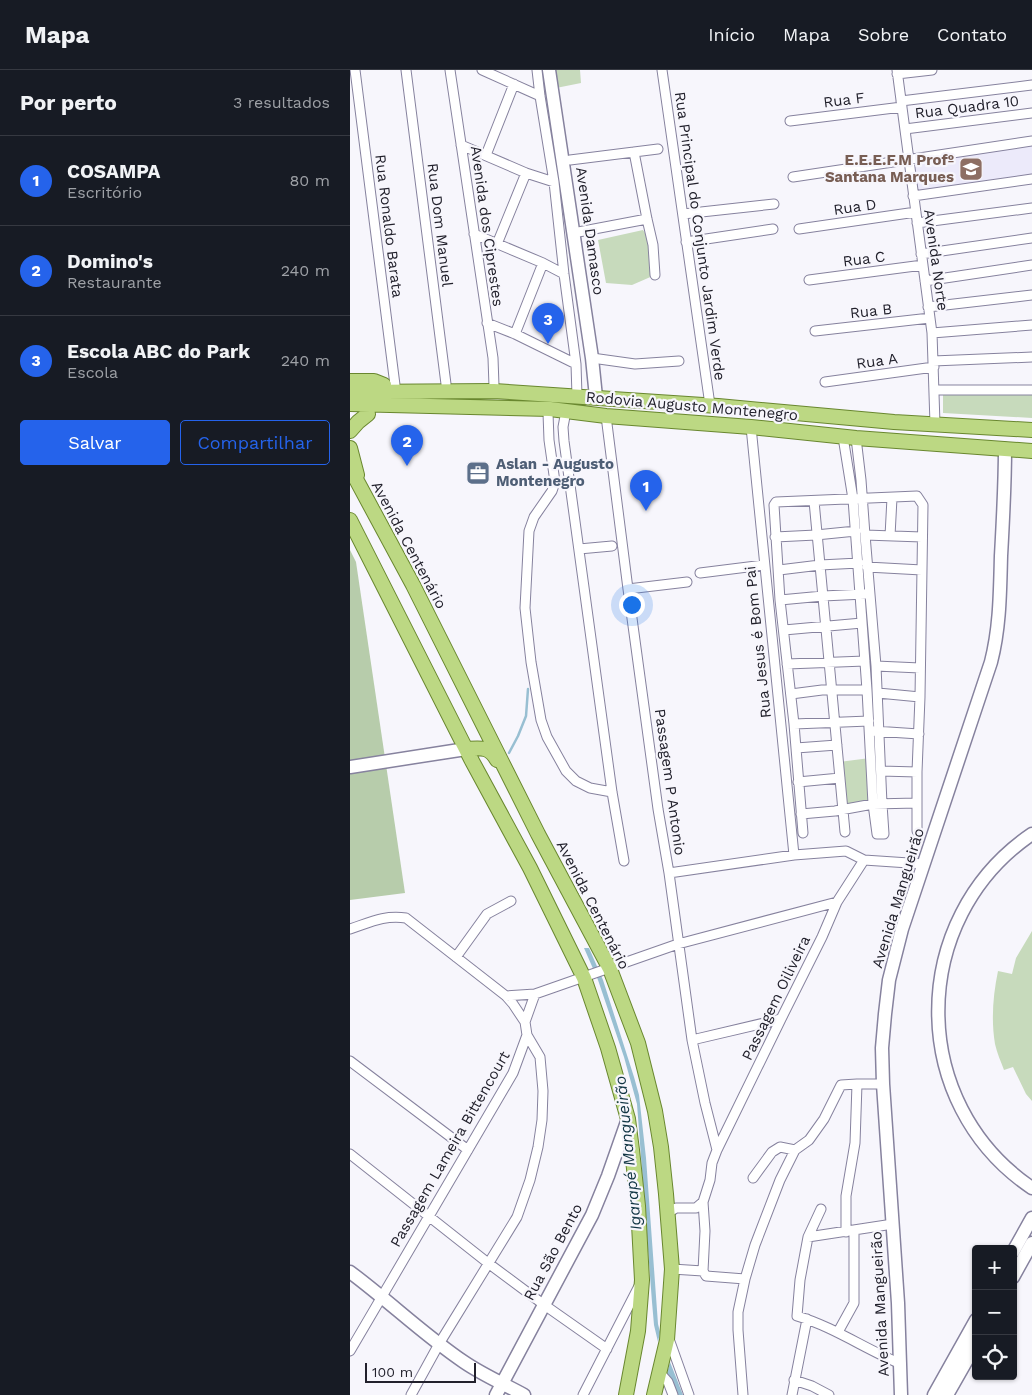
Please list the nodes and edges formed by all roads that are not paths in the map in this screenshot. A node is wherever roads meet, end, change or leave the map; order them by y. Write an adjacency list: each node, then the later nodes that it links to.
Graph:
1 (355, 70): 67 (street, Rua Ronaldo Barata)
2 (406, 70): 65 (street, Rua Dom Manuel)
3 (450, 70): 18 (street, Avenida dos Ciprestes)
4 (482, 70): 10 (street)
5 (538, 70): 12 (street, Avenida Damasco)
6 (548, 70): 37 (street, Avenida Damasco)
7 (662, 70): 32 (street, Rua Principal do Conjunto Jardim Verde)
8 (932, 70): 9 (street)
9 (897, 72): 13 (street, Avenida Norte)
10 (514, 84): 12 (street); 21 (street)
11 (1032, 85): 13 (street, Rua F)
12 (540, 96): 27 (street, Avenida Damasco)
13 (901, 104): 15 (street, Rua F); 16 (street, Avenida Norte)
14 (1032, 113): 16 (street, Rua Quadra 10)
15 (790, 121)
16 (905, 129): 22 (street, Avenida Norte)
17 (1032, 141): 22 (street)
18 (461, 145): 21 (street); 38 (street, Avenida dos Ciprestes)
19 (658, 149): 20 (street)
20 (634, 152): 23 (street); 33 (street)
21 (486, 155): 24 (street)
22 (909, 159): 25 (street); 28 (street, Avenida Norte)
23 (570, 160)
24 (526, 172): 27 (street); 41 (street)
25 (793, 177)
26 (1032, 179): 28 (street)
27 (554, 182): 46 (street, Avenida Damasco)
28 (914, 196): 31 (street, Avenida Norte)
29 (774, 204): 32 (street)
30 (1032, 208): 34 (street)
31 (916, 212): 34 (street, Avenida Norte); 36 (street, Rua D)
32 (682, 214): 40 (street, Rua Principal do Conjunto Jardim Verde)
33 (647, 219): 37 (street); 47 (street)
34 (917, 223): 42 (street, Avenida Norte)
35 (773, 229): 40 (street)
36 (799, 229)
37 (573, 233): 59 (street, Avenida Damasco)
38 (474, 234): 41 (street); 53 (street, Avenida dos Ciprestes)
39 (1032, 238): 42 (street)
40 (686, 242): 74 (street, Rua Principal do Conjunto Jardim Verde)
41 (497, 244): 43 (street)
42 (921, 254): 44 (street, Avenida Norte)
43 (543, 263): 46 (street); 57 (street)
44 (923, 265): 48 (street, Rua C); 49 (street, Avenida Norte)
45 (1032, 265): 49 (street)
46 (564, 274): 61 (street, Avenida Damasco)
47 (655, 275)
48 (809, 280)
49 (925, 281): 51 (street, Avenida Norte)
50 (1032, 295): 51 (street)
51 (928, 307): 52 (street, Avenida Norte)
52 (930, 318): 55 (street, Rua B); 56 (street, Avenida Norte)
53 (487, 323): 57 (street); 68 (street, Avenida dos Ciprestes)
54 (1032, 326): 56 (street)
55 (815, 331)
56 (932, 333): 62 (street, Avenida Norte)
57 (515, 334): 61 (street)
58 (1032, 357): 62 (street, Rua A)
59 (592, 358): 60 (street); 73 (street, Avenida Damasco)
60 (679, 361)
61 (576, 364): 72 (street, Avenida Damasco)
62 (933, 364): 64 (street, Rua A); 69 (street, Avenida Norte)
63 (350, 381): 67 (main road, Rodovia Augusto Montenegro)
64 (825, 382)
65 (446, 384): 67 (main road, Rodovia Augusto Montenegro); 68 (main road, Rodovia Augusto Montenegro)
66 (350, 385): 67 (main road)
67 (390, 385)
68 (494, 386): 72 (main road, Rodovia Augusto Montenegro)
69 (935, 390): 70 (street); 79 (street, Avenida Norte)
70 (1032, 390)
71 (350, 392): 72 (main road)
72 (570, 395): 73 (main road, Rodovia Augusto Montenegro)
73 (596, 397): 74 (main road, Rodovia Augusto Montenegro)
74 (710, 405): 79 (main road, Rodovia Augusto Montenegro)
75 (549, 411): 76 (main road, Rodovia Augusto Montenegro); 77 (main road); 77 (main road, Rodovia Augusto Montenegro); 82 (street)
76 (566, 411): 78 (main road, Rodovia Augusto Montenegro); 80 (street)
77 (355, 412): 84 (main road)
78 (606, 416): 81 (main road, Rodovia Augusto Montenegro); 111 (street, Passagem P Antonio)
79 (936, 424): 83 (main road, Rodovia Augusto Montenegro)
80 (563, 427): 82 (street); 90 (street)
81 (750, 427): 85 (main road, Rodovia Augusto Montenegro); 105 (street, Rua Jesus é Bom Pai)
82 (548, 428): 91 (street)
83 (1032, 430)
84 (350, 431)
85 (850, 437): 87 (main road, Rodovia Augusto Montenegro); 93 (street)
86 (350, 448): 92 (main road)
87 (1005, 449): 88 (main road, Rodovia Augusto Montenegro); 160 (street, Avenida Mangueirão)
88 (1032, 451)
89 (350, 468): 92 (main road, Avenida Centenário)
90 (570, 481): 91 (street); 103 (street)
91 (555, 482): 145 (street)
92 (359, 484): 142 (main road, Avenida Centenário)
93 (858, 498): 94 (street); 95 (street); 97 (street)
94 (892, 498): 100 (street); 101 (street)
95 (814, 500): 98 (street); 99 (street)
96 (350, 520): 137 (main road)
97 (860, 533): 98 (street); 100 (street); 106 (street)
98 (816, 535): 99 (street); 104 (street)
99 (775, 536): 107 (street)
100 (890, 536): 101 (street)
101 (922, 537): 108 (street)
102 (612, 546): 103 (street)
103 (579, 549): 145 (street)
104 (820, 564): 106 (street); 107 (street); 114 (street)
105 (764, 565): 109 (street); 156 (street, Rua Jesus é Bom Pai)
106 (863, 565): 108 (street); 112 (street); 113 (street)
107 (779, 570): 115 (street)
108 (922, 570): 123 (street)
109 (700, 573)
110 (687, 582): 111 (street)
111 (628, 589): 162 (street, Passagem P Antonio)
112 (860, 594): 113 (street); 114 (street); 116 (street)
113 (871, 594): 122 (street)
114 (823, 596): 115 (street); 117 (street)
115 (780, 600): 118 (street)
116 (862, 623): 117 (street); 119 (street)
117 (826, 626): 118 (street); 120 (street)
118 (784, 630): 121 (street)
119 (865, 661): 120 (street); 125 (street)
120 (828, 662): 121 (street); 124 (street)
121 (788, 664): 127 (street)
122 (876, 666): 123 (street); 126 (street)
123 (920, 668): 128 (street)
124 (831, 690): 125 (street); 127 (street); 130 (street)
125 (867, 690): 129 (street)
126 (878, 693): 128 (street); 133 (street)
127 (791, 694): 131 (street)
128 (920, 697): 134 (street)
129 (869, 721): 130 (street); 132 (street)
130 (834, 722): 131 (street); 135 (street)
131 (794, 724): 136 (street)
132 (868, 731): 133 (street); 147 (street)
133 (880, 732): 134 (street); 139 (street)
134 (919, 734): 140 (street)
135 (837, 744): 136 (street); 143 (street)
136 (796, 748): 144 (street)
137 (466, 756): 138 (street); 141 (street); 142 (main road); 155 (main road)
138 (350, 767)
139 (881, 771): 140 (street); 147 (street)
140 (917, 772): 146 (street)
141 (350, 776)
142 (508, 777): 153 (main road, Avenida Centenário)
143 (840, 778): 144 (street); 148 (street)
144 (798, 782): 149 (street)
145 (612, 792): 159 (street)
146 (918, 803): 147 (street); 150 (street)
147 (877, 804): 148 (street)
148 (843, 809): 149 (street); 151 (street)
149 (801, 814): 152 (street)
150 (917, 831)
151 (845, 832)
152 (803, 833)
153 (538, 834): 155 (main road); 157 (main road, Avenida Centenário)
154 (1032, 834): 185 (street)
155 (518, 845): 161 (main road)
156 (794, 854): 158 (street); 162 (street)
157 (553, 860): 161 (main road); 168 (main road, Avenida Centenário)
158 (864, 860): 160 (street); 164 (street, Passagem Oiliveira)
159 (624, 862)
160 (924, 864): 178 (street, Avenida Mangueirão)
161 (530, 868): 169 (main road)
162 (669, 873): 166 (street, Passagem P Antonio)
163 (511, 901): 167 (street)
164 (837, 902): 166 (street); 172 (street, Passagem Oiliveira)
165 (350, 929): 167 (street)
166 (678, 944): 168 (street); 175 (street, Passagem P Antonio)
167 (456, 957): 171 (street)
168 (608, 970): 169 (street); 188 (main road, Avenida Centenário)
169 (586, 977): 170 (street); 179 (main road)
170 (535, 994): 171 (street); 173 (street)
171 (506, 996): 173 (street)
172 (781, 1019): 175 (street); 181 (street, Passagem Oiliveira)
173 (524, 1022): 174 (street)
174 (527, 1035): 180 (street, Passagem Lameira Bittencourt); 196 (street)
175 (692, 1040): 181 (street, Passagem P Antonio)
176 (350, 1061): 180 (street)
177 (858, 1084): 178 (street); 182 (street); 192 (street)
178 (883, 1084): 191 (street, Avenida Mangueirão)
179 (628, 1119): 202 (main road); 204 (street, Rua São Bento)
180 (468, 1150): 189 (street, Passagem Lameira Bittencourt)
181 (717, 1150): 186 (street, Passagem Oiliveira)
182 (795, 1150): 184 (street); 201 (street)
183 (350, 1154): 189 (street)
184 (753, 1178)
185 (1032, 1188)
186 (703, 1202): 188 (street); 199 (street)
187 (821, 1209): 193 (street)
188 (668, 1213): 197 (main road, Avenida Centenário)
189 (429, 1216): 196 (street); 203 (street, Passagem Lameira Bittencourt)
190 (1032, 1218): 195 (street)
191 (893, 1224): 192 (street); 213 (street, Avenida Mangueirão)
192 (850, 1231): 193 (street); 207 (street)
193 (808, 1237): 205 (street)
194 (1032, 1243): 198 (street)
195 (1017, 1245)
196 (488, 1263): 204 (street); 209 (street)
197 (672, 1269): 199 (street); 208 (main road, Avenida Centenário)
198 (1017, 1270)
199 (703, 1271): 201 (street)
200 (350, 1272): 203 (street)
201 (744, 1279): 225 (street)
202 (642, 1280): 210 (street); 221 (main road)
203 (382, 1296): 209 (street); 211 (street, Passagem Lameira Bittencourt)
204 (543, 1304): 210 (street); 216 (street, Rua São Bento)
205 (807, 1319): 207 (street); 215 (street)
206 (972, 1327): 229 (street)
207 (838, 1332): 213 (street)
208 (668, 1334): 214 (main road, Avenida Centenário); 224 (street)
209 (439, 1344): 216 (street); 217 (street)
210 (607, 1348): 220 (street)
211 (350, 1351)
212 (972, 1351): 230 (street)
213 (901, 1364): 228 (street, Avenida Mangueirão)
214 (660, 1373): 222 (main road, Avenida Centenário); 223 (street)
215 (794, 1380): 226 (street); 227 (street)
216 (502, 1383): 218 (street, Rua São Bento); 219 (street)
217 (411, 1395)
218 (496, 1395)
219 (524, 1395)
220 (583, 1395)
221 (626, 1395)
222 (654, 1395)
223 (673, 1395)
224 (689, 1395)
225 (743, 1395)
226 (792, 1395)
227 (829, 1395)
228 (901, 1395)
229 (934, 1395)
230 (947, 1395)

